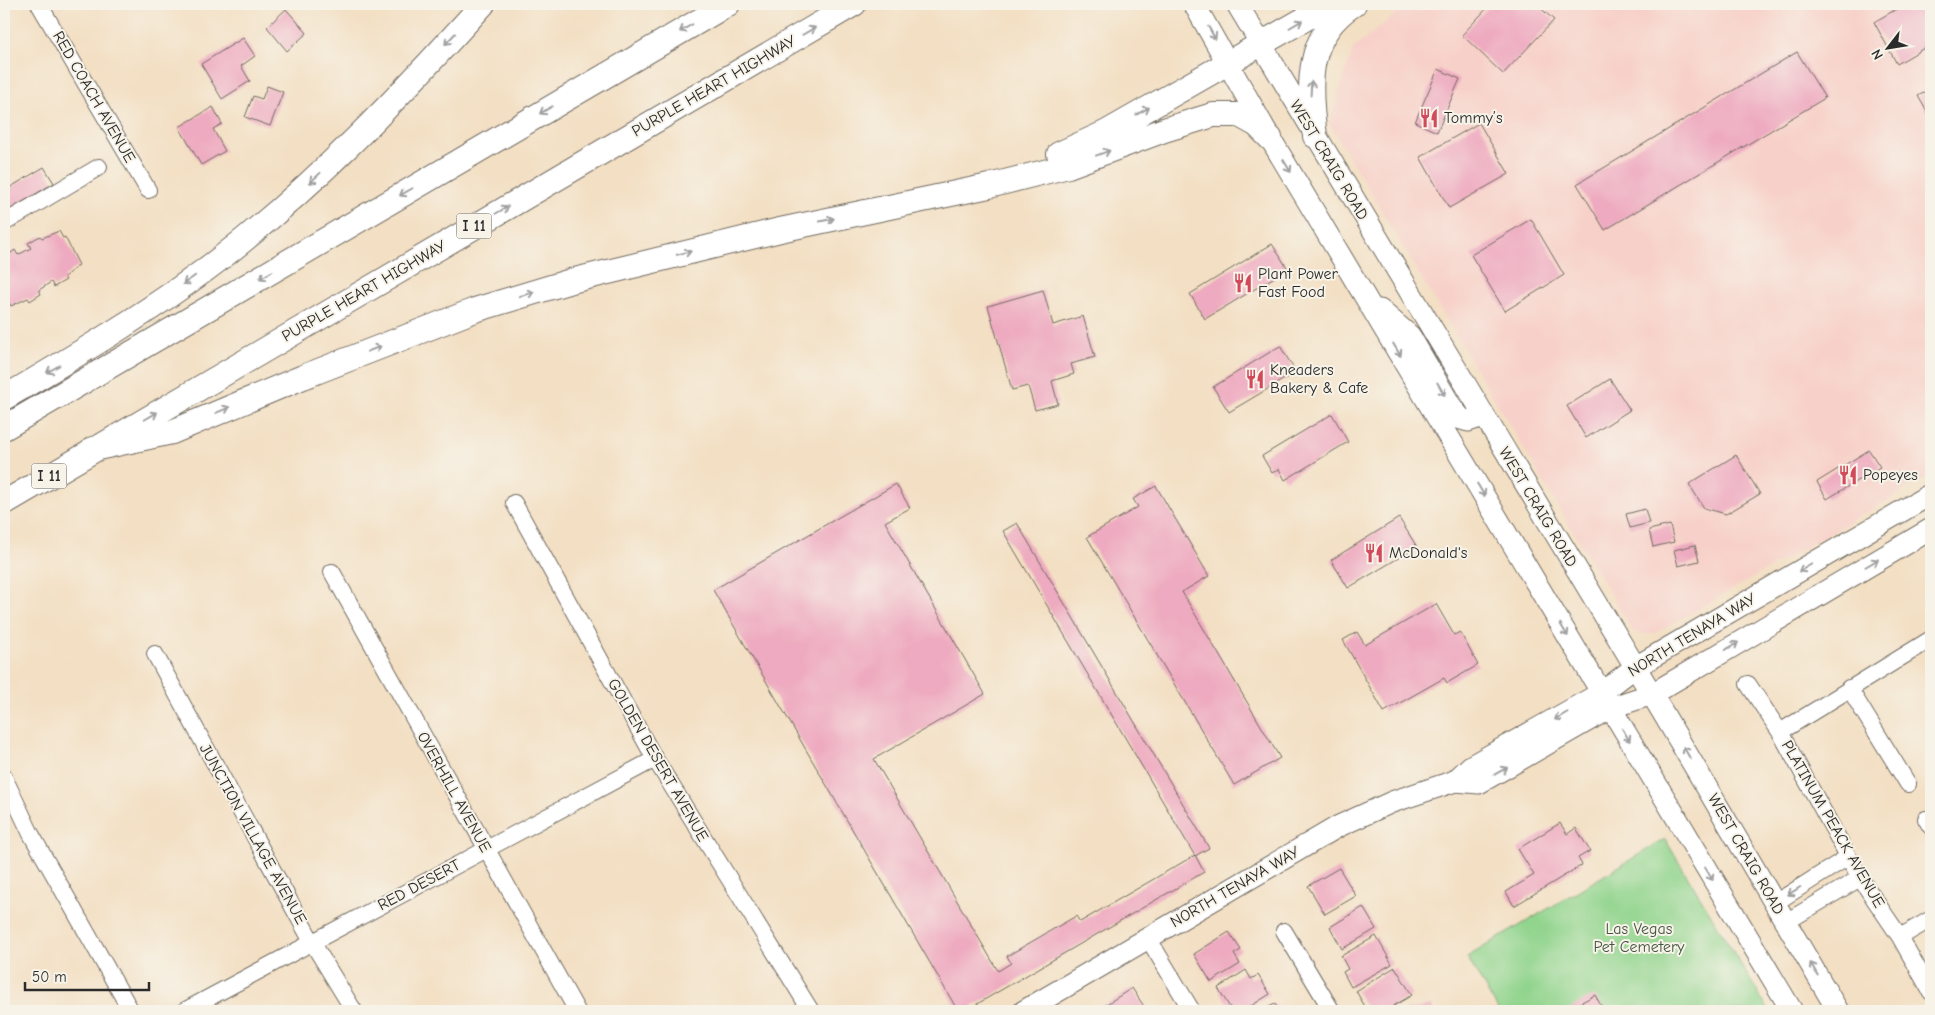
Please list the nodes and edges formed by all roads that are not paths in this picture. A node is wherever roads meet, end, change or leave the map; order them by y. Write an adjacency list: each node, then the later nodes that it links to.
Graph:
1 (39, 4): 15 (street, RED COACH AVENUE)
2 (483, 4): 18 (highway, one-way to 18)
3 (728, 4): 20 (highway, one-way to 20)
4 (854, 4): 21 (highway, PURPLE HEART HIGHWAY / I 11, one-way to 4)
5 (1194, 4): 10 (main road, one-way to 10)
6 (1236, 4): 9 (main road, WEST CRAIG ROAD)
7 (1331, 4): 9 (highway, one-way to 7)
8 (1354, 4): 11 (highway, one-way to 8)
9 (1260, 44): 10 (highway); 11 (main road, WEST CRAIG ROAD)
10 (1229, 62): 12 (main road); 14 (highway, one-way to 10)
11 (1315, 136): 19 (main road, WEST CRAIG ROAD)
12 (1270, 138): 14 (highway, one-way to 12); 17 (main road, one-way to 17)
13 (99, 167): 16 (street)
14 (989, 186): 21 (highway, one-way to 14)
15 (148, 190)
16 (4, 223)
17 (1366, 298): 19 (main road, one-way to 19); 33 (main road, one-way to 33)
18 (4, 398)
19 (1483, 416): 29 (main road, WEST CRAIG ROAD)
20 (4, 428)
21 (93, 449): 24 (highway, PURPLE HEART HIGHWAY / I 11)
22 (1931, 494): 29 (main road, NORTH TENAYA WAY, one-way to 29)
23 (514, 502): 35 (street, GOLDEN DESERT AVENUE)
24 (4, 503)
25 (1931, 528): 32 (main road, NORTH TENAYA WAY, one-way to 25)
26 (332, 572): 38 (street, OVERHILL AVENUE)
27 (1931, 639): 31 (street)
28 (155, 654): 47 (street, JUNCTION VILLAGE AVENUE)
29 (1634, 668): 32 (main road, WEST CRAIG ROAD); 33 (main road, NORTH TENAYA WAY)
30 (1748, 684): 34 (street, PLATINUM PEACK AVENUE)
31 (1849, 688): 34 (street); 37 (street)
32 (1652, 694): 33 (main road, NORTH TENAYA WAY); 41 (main road, WEST CRAIG ROAD, one-way to 32)
33 (1605, 700): 46 (main road, NORTH TENAYA WAY); 57 (main road, one-way to 57)
34 (1780, 732): 39 (street, PLATINUM PEACK AVENUE)
35 (655, 759): 38 (street, RED DESERT); 53 (street, GOLDEN DESERT AVENUE)
36 (4, 777): 49 (street)
37 (1908, 784)
38 (486, 849): 47 (street, RED DESERT); 52 (street, OVERHILL AVENUE)
39 (1848, 857): 40 (street, PLATINUM PEACK AVENUE); 41 (street, one-way to 41)
40 (1860, 878): 43 (street); 45 (street, PLATINUM PEACK AVENUE)
41 (1775, 903): 43 (main road, WEST CRAIG ROAD)
42 (1931, 919): 45 (street)
43 (1786, 922): 58 (main road, WEST CRAIG ROAD, one-way to 43)
44 (1284, 931): 56 (street)
45 (1900, 937): 48 (street, PLATINUM PEACK AVENUE)
46 (1148, 938): 54 (main road, NORTH TENAYA WAY); 55 (street)
47 (312, 942): 50 (street, RED DESERT); 51 (street, JUNCTION VILLAGE AVENUE)
48 (1931, 992)
49 (131, 1011)
50 (184, 1011)
51 (354, 1011)
52 (577, 1011)
53 (811, 1011)
54 (1024, 1011)
55 (1192, 1011)
56 (1332, 1011)
57 (1792, 1011)
58 (1838, 1011)

